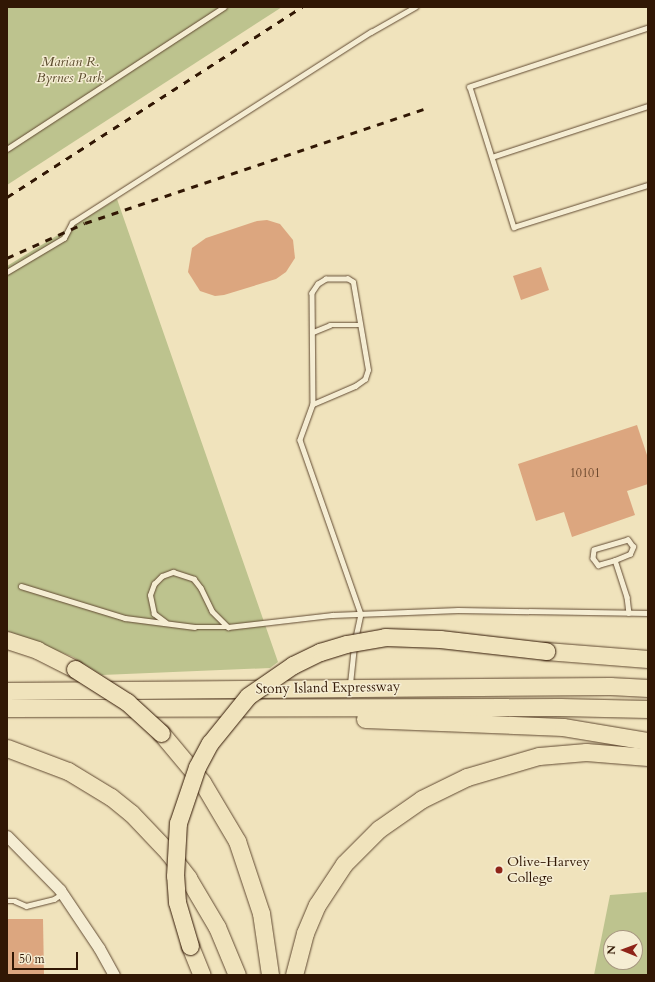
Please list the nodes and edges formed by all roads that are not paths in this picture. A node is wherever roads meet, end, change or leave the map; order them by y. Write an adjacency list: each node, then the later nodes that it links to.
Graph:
1 (224, 7): 5 (lane)
2 (414, 7): 8 (lane)
3 (648, 28): 6 (lane)
4 (648, 106): 6 (lane)
5 (7, 149)
6 (492, 157): 7 (lane)
7 (648, 185)
8 (7, 272)
9 (360, 325): 10 (lane); 10 (lane); 11 (lane)
10 (313, 332): 11 (lane)
11 (313, 404): 16 (lane)
12 (615, 560): 12 (lane); 14 (lane)
13 (21, 586): 17 (lane)
14 (629, 612): 15 (lane); 16 (lane)
15 (648, 613)
16 (362, 614): 18 (lane); 23 (lane)
17 (166, 623): 18 (lane); 18 (lane)
18 (228, 627)
19 (7, 640): 38 (highway, bridge)
20 (648, 659): 36 (highway, bridge)
21 (648, 676): 22 (highway)
22 (473, 687): 23 (highway, Stony Island Expressway); 24 (highway, Stony Island Expressway)
23 (350, 688): 25 (highway, Stony Island Expressway)
24 (648, 688)
25 (7, 691)
26 (7, 708): 27 (highway, Stony Island Expressway)
27 (300, 708): 28 (highway, Stony Island Expressway); 29 (highway)
28 (648, 709)
29 (648, 741)
30 (7, 748): 37 (highway)
31 (648, 757): 39 (highway)
32 (7, 836): 33 (street)
33 (62, 894): 34 (lane); 35 (street)
34 (7, 901)
35 (114, 975)
36 (202, 975)
37 (237, 975)
38 (270, 975)
39 (294, 975)

